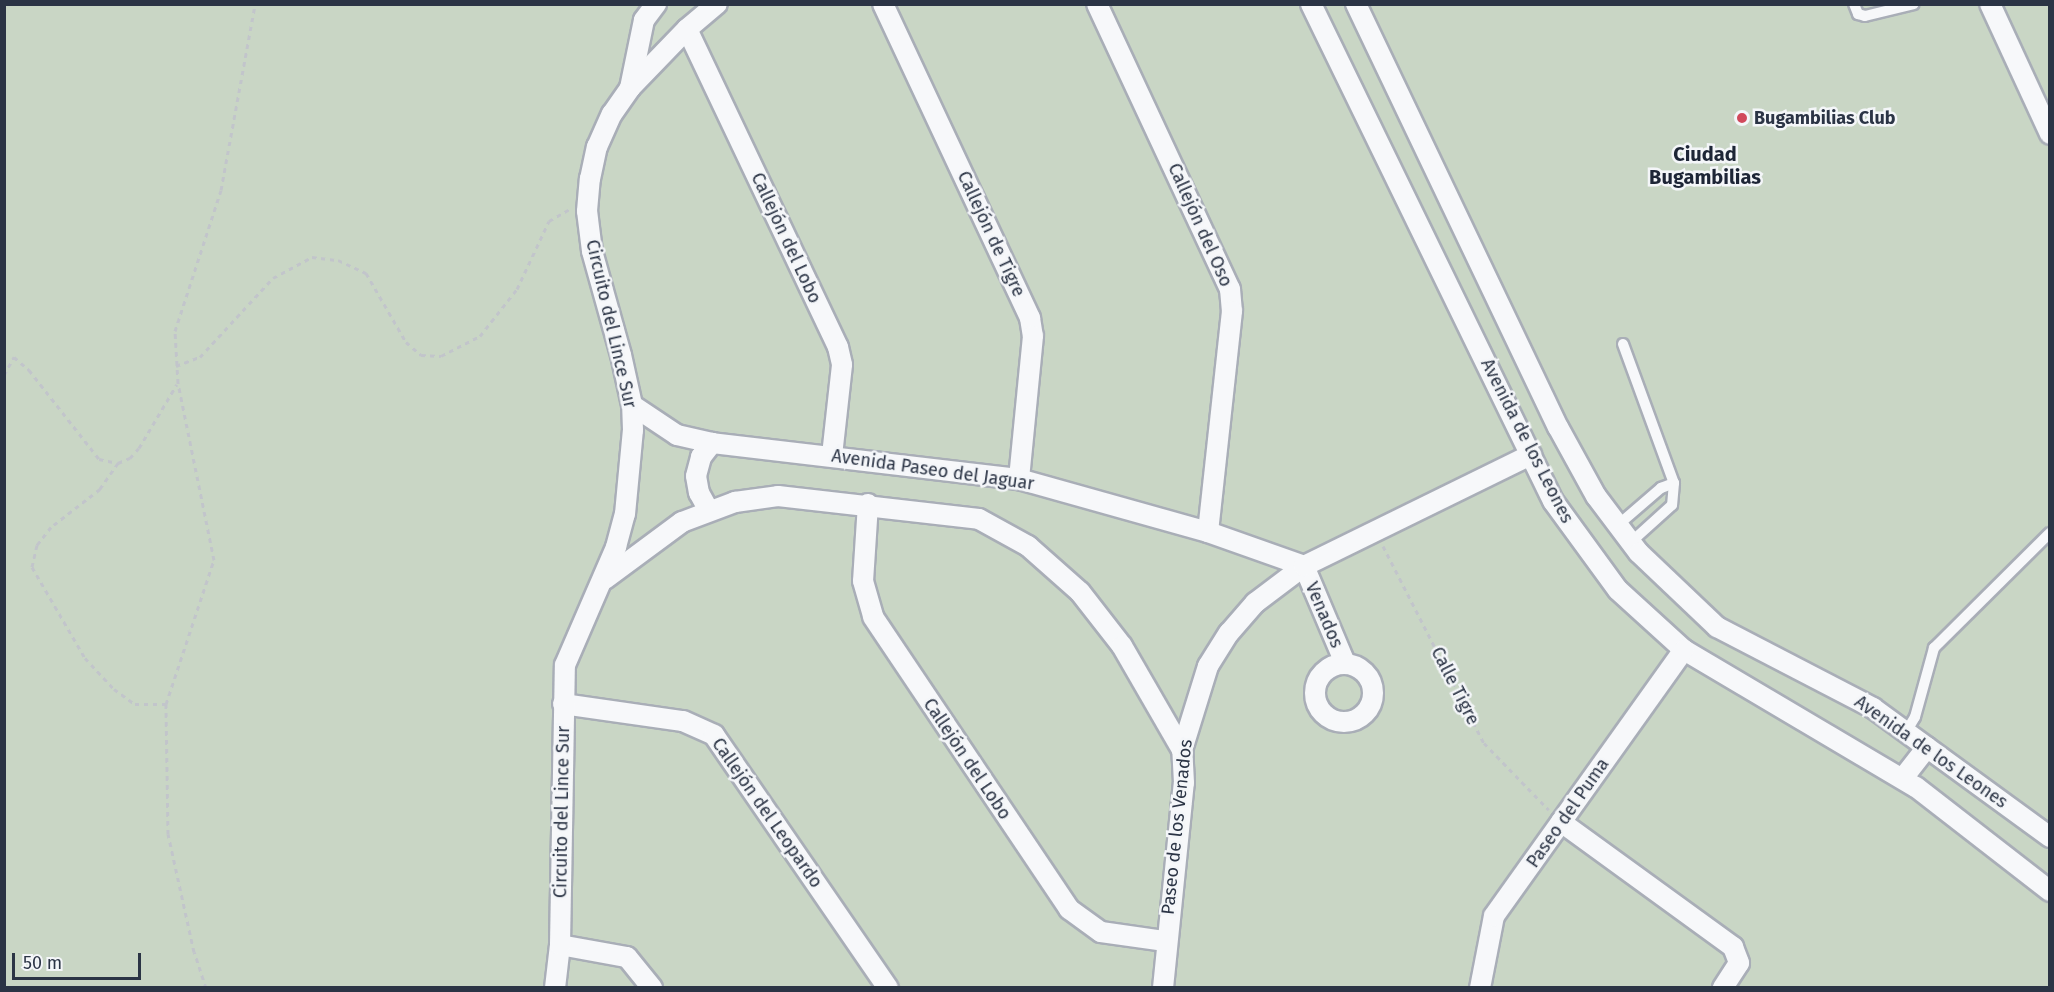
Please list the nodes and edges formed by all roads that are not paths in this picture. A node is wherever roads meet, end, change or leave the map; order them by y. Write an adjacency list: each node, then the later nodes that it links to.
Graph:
1 (656, 4): 12 (street)
2 (717, 4): 11 (street)
3 (883, 4): 19 (street, Callejón de Tigre)
4 (1097, 4): 24 (street, Callejón del Oso)
5 (1311, 4): 17 (street, Avenida de los Leones)
6 (1356, 4): 23 (street, Avenida de los Leones)
7 (1854, 4): 10 (lane)
8 (1914, 4): 10 (lane)
9 (1990, 4): 13 (street)
10 (1893, 8)
11 (687, 29): 12 (street); 18 (street, Callejón del Lobo)
12 (630, 88): 15 (street, Circuito del Lince Sur)
13 (2049, 134)
14 (1623, 344): 20 (lane)
15 (632, 405): 16 (street, Avenida Paseo del Jaguar); 28 (street, Circuito del Lince Sur)
16 (712, 442): 18 (street, Avenida Paseo del Jaguar); 22 (street)
17 (1531, 455): 27 (street, Paseo de los Venados); 29 (street, Avenida de los Leones)
18 (832, 456): 19 (street, Avenida Paseo del Jaguar)
19 (1019, 478): 24 (street, Avenida Paseo del Jaguar)
20 (1674, 483): 23 (lane); 26 (lane)
21 (868, 504): 22 (street); 34 (street); 39 (street, Callejón del Lobo)
22 (708, 509): 28 (street)
23 (1618, 525): 26 (street, Avenida de los Leones)
24 (1208, 532): 27 (street, Avenida Paseo del Jaguar)
25 (2049, 533): 32 (lane)
26 (1631, 542): 32 (street, Avenida de los Leones)
27 (1304, 566): 30 (street, Venados); 34 (street, Paseo de los Venados)
28 (603, 581): 31 (street, Circuito del Lince Sur)
29 (1684, 650): 35 (street, Avenida de los Leones); 36 (street, Paseo del Puma)
30 (1344, 663)
31 (563, 704): 40 (street, Circuito del Lince Sur); 43 (street, Callejón del Leopardo)
32 (1906, 732): 33 (street, Avenida de los Leones)
33 (1927, 747): 35 (street); 37 (street, Avenida de los Leones)
34 (1182, 750): 39 (street, Paseo de los Venados)
35 (1903, 778): 38 (street, Avenida de los Leones)
36 (1561, 822): 45 (street, Paseo del Puma); 46 (street)
37 (2049, 837)
38 (2049, 891)
39 (1165, 941): 44 (street, Paseo de los Venados)
40 (560, 945): 41 (street, Circuito del Lince Sur); 42 (street)
41 (555, 987)
42 (652, 987)
43 (888, 987)
44 (1163, 987)
45 (1480, 987)
46 (1723, 987)

